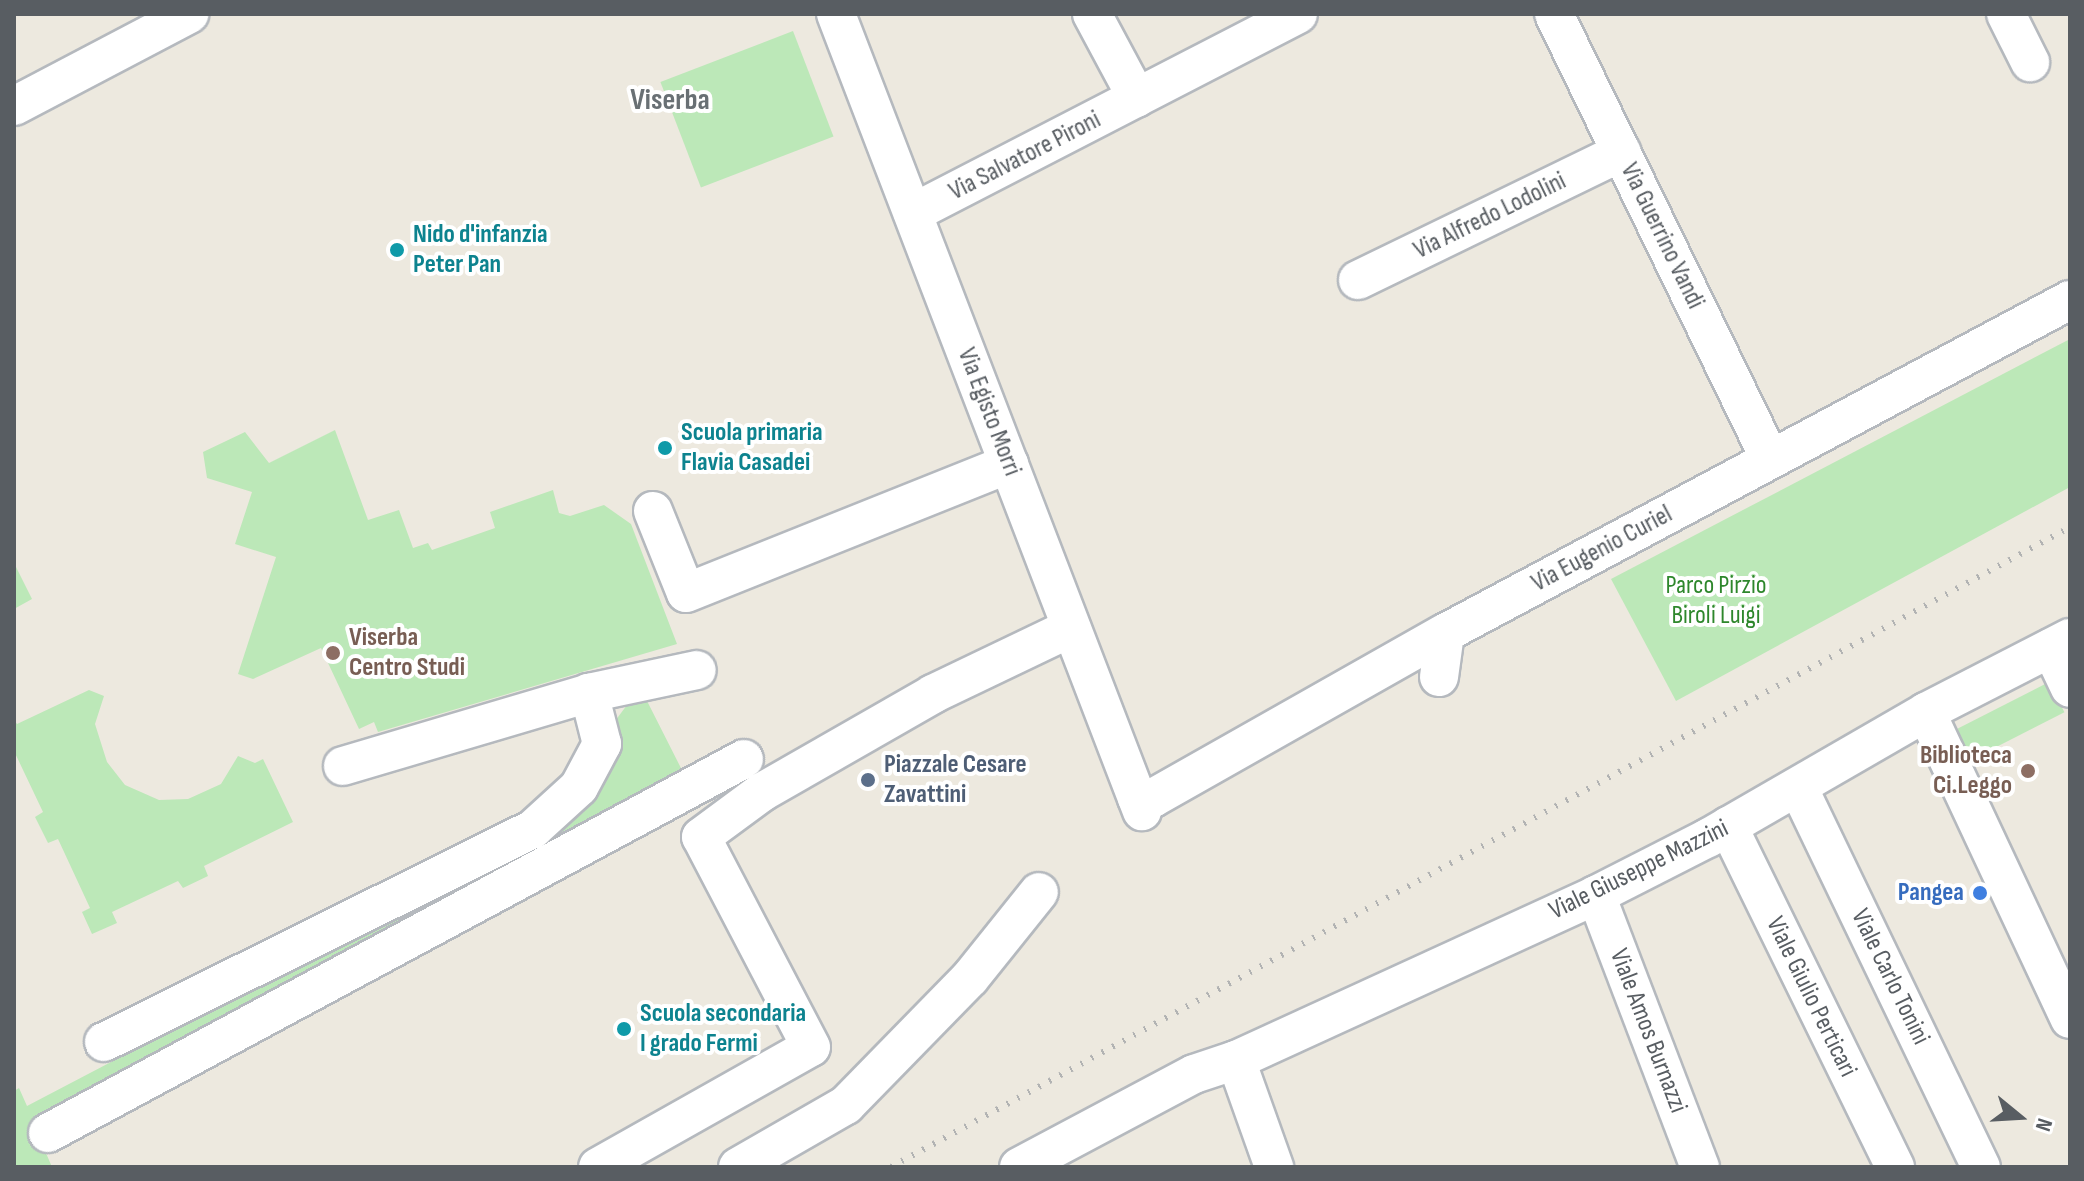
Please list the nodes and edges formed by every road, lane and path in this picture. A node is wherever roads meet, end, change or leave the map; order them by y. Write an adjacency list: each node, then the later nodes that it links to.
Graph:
1 (189, 14): 9 (street)
2 (836, 14): 11 (street, Via Egisto Morri)
3 (1092, 14): 8 (street)
4 (1298, 14): 8 (street, Via Salvatore Pironi)
5 (1554, 14): 10 (street, Via Guerrino Vandi)
6 (2006, 14): 7 (street)
7 (2030, 62)
8 (1137, 98): 11 (street, Via Salvatore Pironi)
9 (14, 106)
10 (1622, 152): 12 (street, Via Alfredo Lodolini); 14 (street, Via Guerrino Vandi)
11 (913, 213): 15 (street, Via Egisto Morri)
12 (1358, 280)
13 (2070, 300): 14 (street, Via Eugenio Curiel)
14 (1770, 459): 18 (street, Via Eugenio Curiel)
15 (1009, 464): 16 (street); 17 (street, Via Egisto Morri)
16 (653, 511)
17 (1071, 628): 28 (street, Via Egisto Morri); 37 (street)
18 (1445, 633): 21 (street); 28 (street, Via Eugenio Curiel)
19 (2060, 643): 22 (street); 24 (street, Viale Giuseppe Mazzini)
20 (697, 670): 23 (street)
21 (1439, 677)
22 (2070, 688)
23 (589, 693): 26 (street); 33 (street)
24 (1926, 712): 27 (street, Viale Giuseppe Mazzini); 32 (street)
25 (744, 759): 36 (street)
26 (343, 766)
27 (1798, 787): 29 (street, Viale Giuseppe Mazzini); 44 (street, Viale Carlo Tonini)
28 (1139, 804)
29 (1728, 826): 31 (street, Viale Giuseppe Mazzini); 43 (street, Viale Giulio Perticari)
30 (1039, 892): 38 (street)
31 (1596, 895): 34 (street, Viale Giuseppe Mazzini); 42 (street, Viale Amos Burnazzi)
32 (2070, 1019)
33 (104, 1042)
34 (1236, 1060): 35 (street, Viale Giuseppe Mazzini); 41 (street)
35 (1194, 1074): 39 (street, Viale Giuseppe Mazzini); 40 (street, Viale Giuseppe Mazzini)
36 (48, 1133)
37 (598, 1167)
38 (738, 1167)
39 (1019, 1167)
40 (1061, 1167)
41 (1274, 1167)
42 (1700, 1167)
43 (1895, 1167)
44 (1981, 1167)

